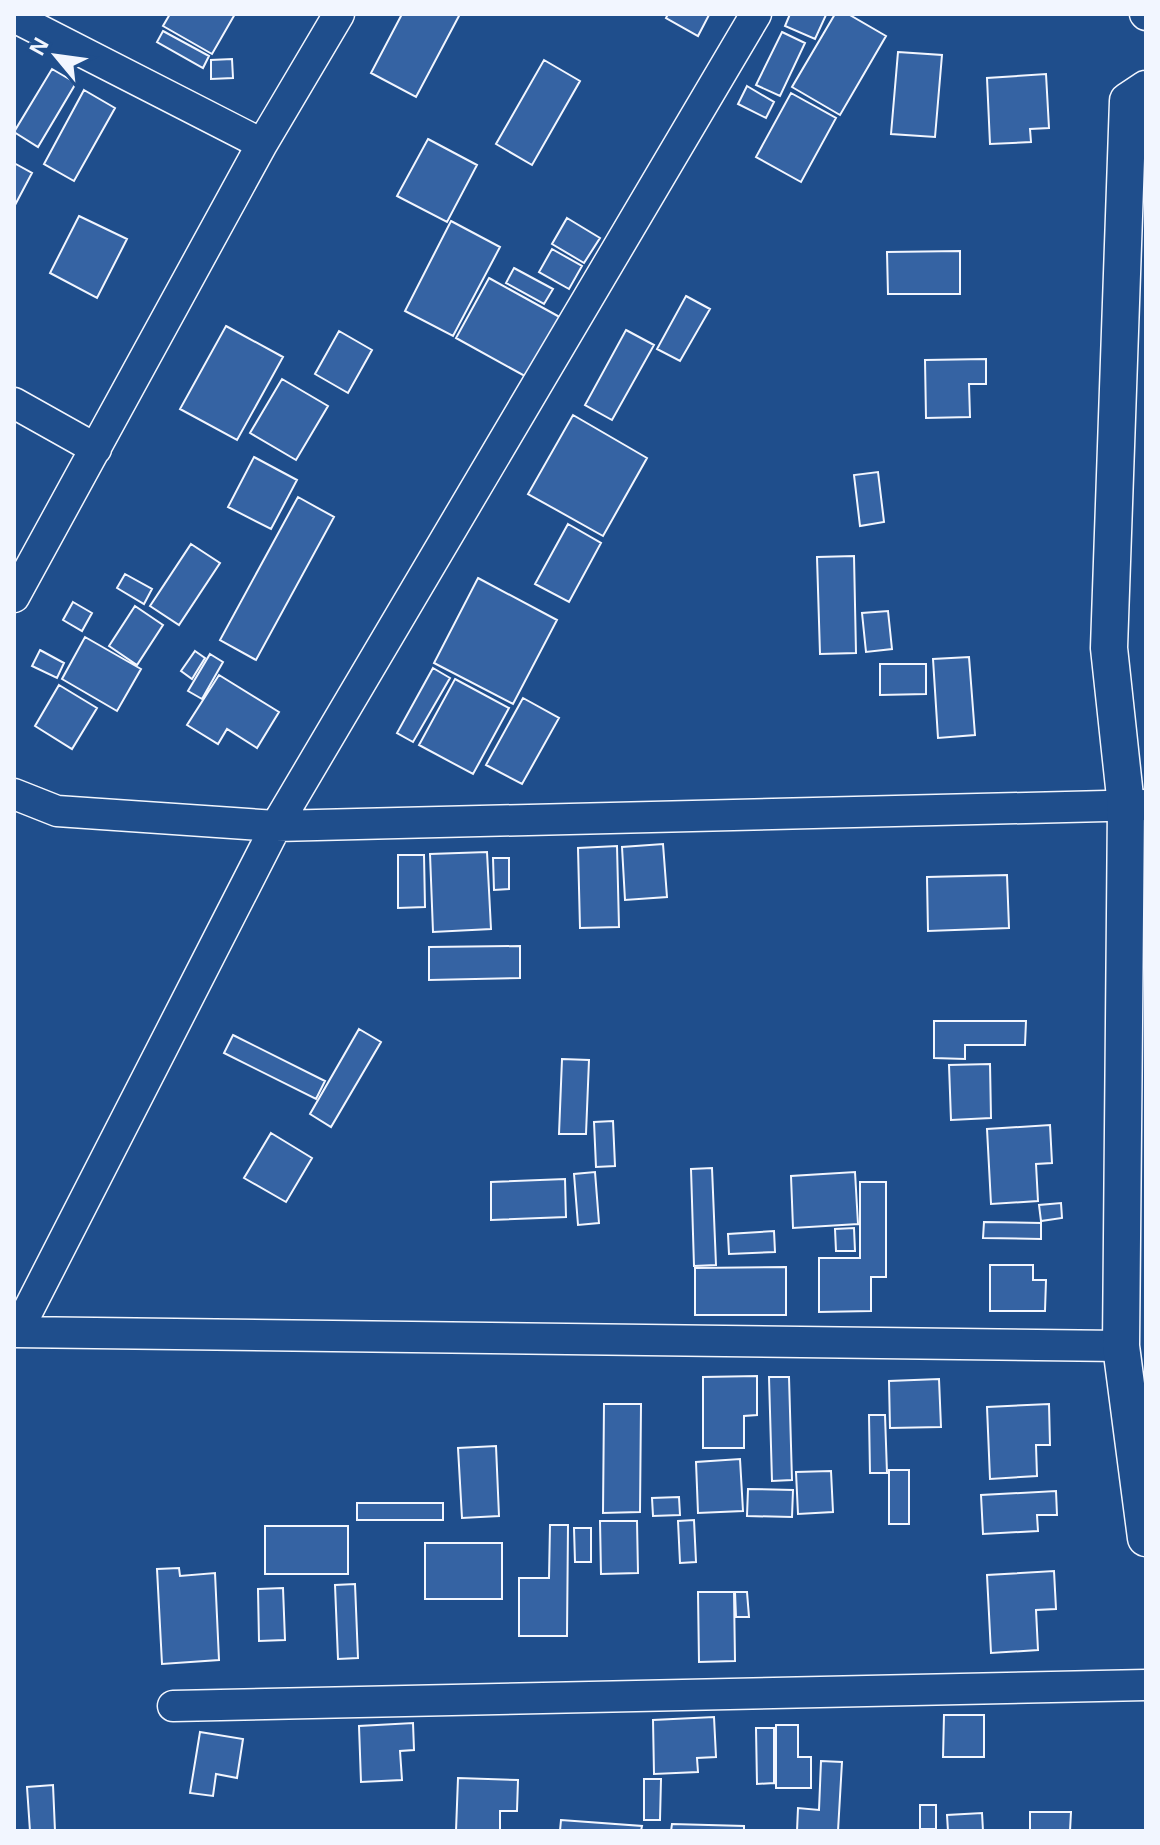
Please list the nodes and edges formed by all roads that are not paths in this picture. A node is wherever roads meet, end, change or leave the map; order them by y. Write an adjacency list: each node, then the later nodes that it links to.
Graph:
1 (339, 14): 5 (street)
2 (756, 14): 11 (street)
3 (14, 17): 5 (street)
4 (1146, 89): 10 (street)
5 (262, 144): 7 (street)
6 (14, 403): 7 (street)
7 (96, 449): 8 (street)
8 (14, 597)
9 (14, 794): 11 (street)
10 (1136, 806): 11 (street); 12 (street)
11 (276, 826): 14 (street)
12 (1136, 976): 13 (street)
13 (1133, 1257): 15 (street)
14 (16, 1332): 15 (street)
15 (1121, 1346): 16 (street)
16 (1146, 1538)
17 (1146, 1685): 18 (street)
18 (173, 1706)

